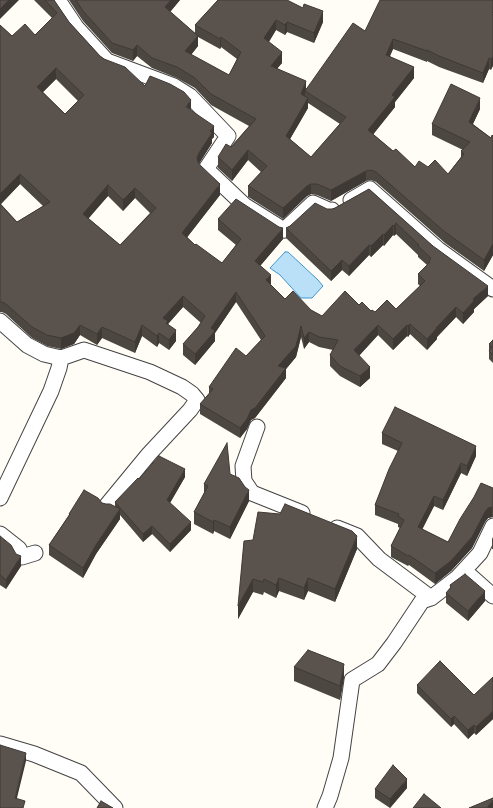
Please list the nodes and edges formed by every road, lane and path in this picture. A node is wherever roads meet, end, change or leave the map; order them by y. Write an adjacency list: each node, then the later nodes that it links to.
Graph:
1 (58, 0): 2 (street)
2 (493, 289)
3 (0, 321): 4 (street)
4 (61, 358): 6 (street); 7 (street)
5 (257, 427): 13 (street)
6 (0, 498)
7 (107, 505)
8 (493, 526): 11 (street)
9 (0, 534): 10 (street)
10 (35, 553)
11 (457, 578): 12 (street); 13 (street)
12 (493, 596)
13 (431, 598): 16 (street)
14 (0, 744): 15 (street)
15 (115, 808)
16 (325, 808)

